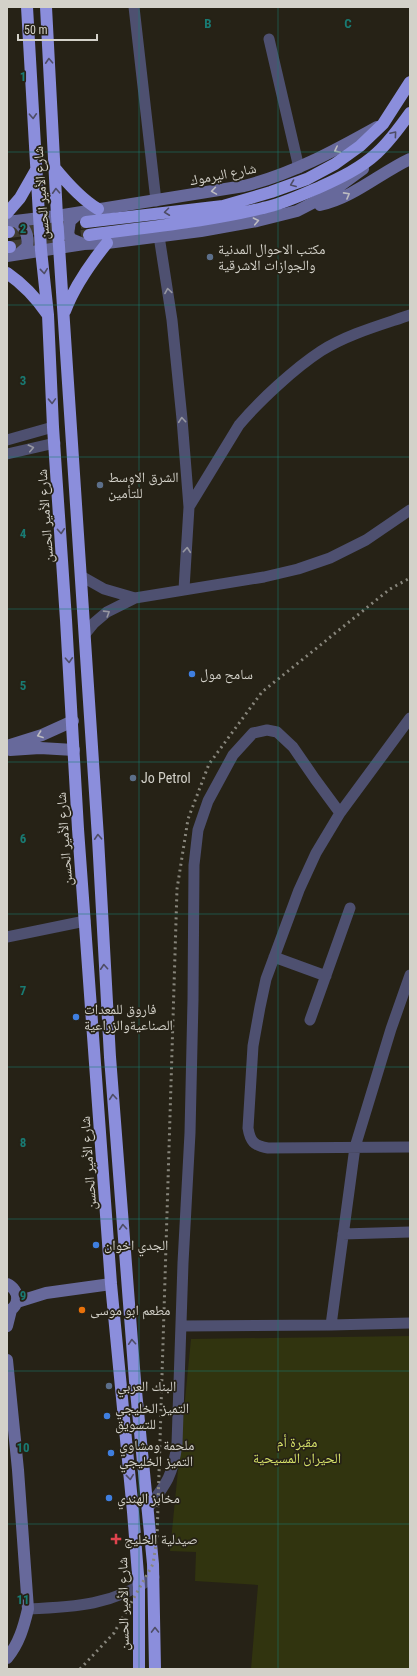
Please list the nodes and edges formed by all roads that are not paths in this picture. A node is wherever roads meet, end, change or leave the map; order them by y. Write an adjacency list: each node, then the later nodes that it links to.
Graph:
1 (27, 7): 12 (highway, شارع الأمير الحسن, one-way to 12)
2 (46, 7): 10 (highway, شارع الأمير الحسن, one-way to 2)
3 (134, 7): 13 (street)
4 (269, 39): 11 (street)
5 (410, 82): 7 (highway, شارع اليرموك)
6 (410, 114): 8 (highway, one-way to 6)
7 (383, 124): 11 (street, شارع اليرموك, one-way to 11); 18 (highway, شارع اليرموك, one-way to 18)
8 (376, 154): 15 (street); 22 (highway)
9 (410, 159): 15 (street, one-way to 9)
10 (54, 167): 14 (highway); 17 (highway, شارع الأمير الحسن, one-way to 10)
11 (299, 168): 13 (street, شارع اليرموك, one-way to 13)
12 (36, 169): 16 (highway); 19 (highway, شارع الأمير الحسن)
13 (156, 201): 14 (street, شارع اليرموك)
14 (98, 209): 18 (street, شارع اليرموك)
15 (297, 211): 21 (street, one-way to 15)
16 (7, 213)
17 (57, 216): 18 (street, شارع اليرموك); 19 (street, شارع اليرموك); 24 (highway, شارع الأمير الحسن)
18 (82, 217): 22 (street)
19 (39, 218): 20 (street, شارع اليرموك); 25 (highway, شارع الأمير الحسن)
20 (10, 227): 26 (street)
21 (159, 236): 23 (street); 35 (street, one-way to 21)
22 (86, 240): 23 (street); 24 (street)
23 (107, 243): 28 (highway)
24 (60, 248): 25 (street); 28 (highway, شارع الأمير الحسن)
25 (41, 250): 26 (street); 29 (highway, شارع الأمير الحسن, one-way to 29)
26 (11, 251)
27 (7, 274): 29 (highway)
28 (64, 314): 37 (highway, شارع الأمير الحسن)
29 (48, 315): 31 (highway, شارع الأمير الحسن, one-way to 31)
30 (410, 315): 35 (street)
31 (53, 428): 32 (street); 33 (highway, شارع الأمير الحسن)
32 (7, 440)
33 (55, 443): 34 (street, one-way to 33); 42 (highway, شارع الأمير الحسن, one-way to 42)
34 (7, 454)
35 (189, 508): 38 (street, one-way to 35)
36 (410, 510): 38 (street)
37 (81, 576): 39 (street); 40 (highway, شارع الأمير الحسن)
38 (184, 589): 39 (street)
39 (135, 598): 40 (street, one-way to 39)
40 (85, 634): 67 (highway, شارع الأمير الحسن, one-way to 40)
41 (410, 718): 46 (street)
42 (72, 721): 43 (street, one-way to 43); 45 (highway, شارع الأمير الحسن)
43 (7, 746)
44 (7, 750): 45 (street)
45 (74, 750): 48 (highway, شارع الأمير الحسن)
46 (340, 813): 50 (street); 65 (street)
47 (350, 908): 51 (street)
48 (84, 921): 49 (street); 59 (highway, شارع الأمير الحسن)
49 (7, 937)
50 (274, 957): 51 (street); 54 (street)
51 (326, 976): 53 (street)
52 (410, 976): 54 (street)
53 (310, 1020)
54 (355, 1147): 55 (street); 57 (street)
55 (410, 1147)
56 (410, 1232): 57 (street)
57 (343, 1234): 63 (street)
58 (10, 1284): 60 (street); 61 (street)
59 (111, 1284): 60 (street); 69 (highway, شارع الأمير الحسن, one-way to 69)
60 (46, 1292): 61 (street)
61 (12, 1308): 64 (street)
62 (410, 1323): 63 (street)
63 (331, 1325): 65 (street)
64 (7, 1326)
65 (181, 1326): 67 (street)
66 (7, 1360): 70 (street)
67 (148, 1508): 68 (highway, شارع الأمير الحسن)
68 (154, 1577): 69 (street); 73 (highway, شارع الأمير الحسن, one-way to 68)
69 (139, 1587): 70 (street); 72 (highway, شارع الأمير الحسن)
70 (28, 1609): 71 (street)
71 (7, 1658)
72 (139, 1669)
73 (155, 1669)

